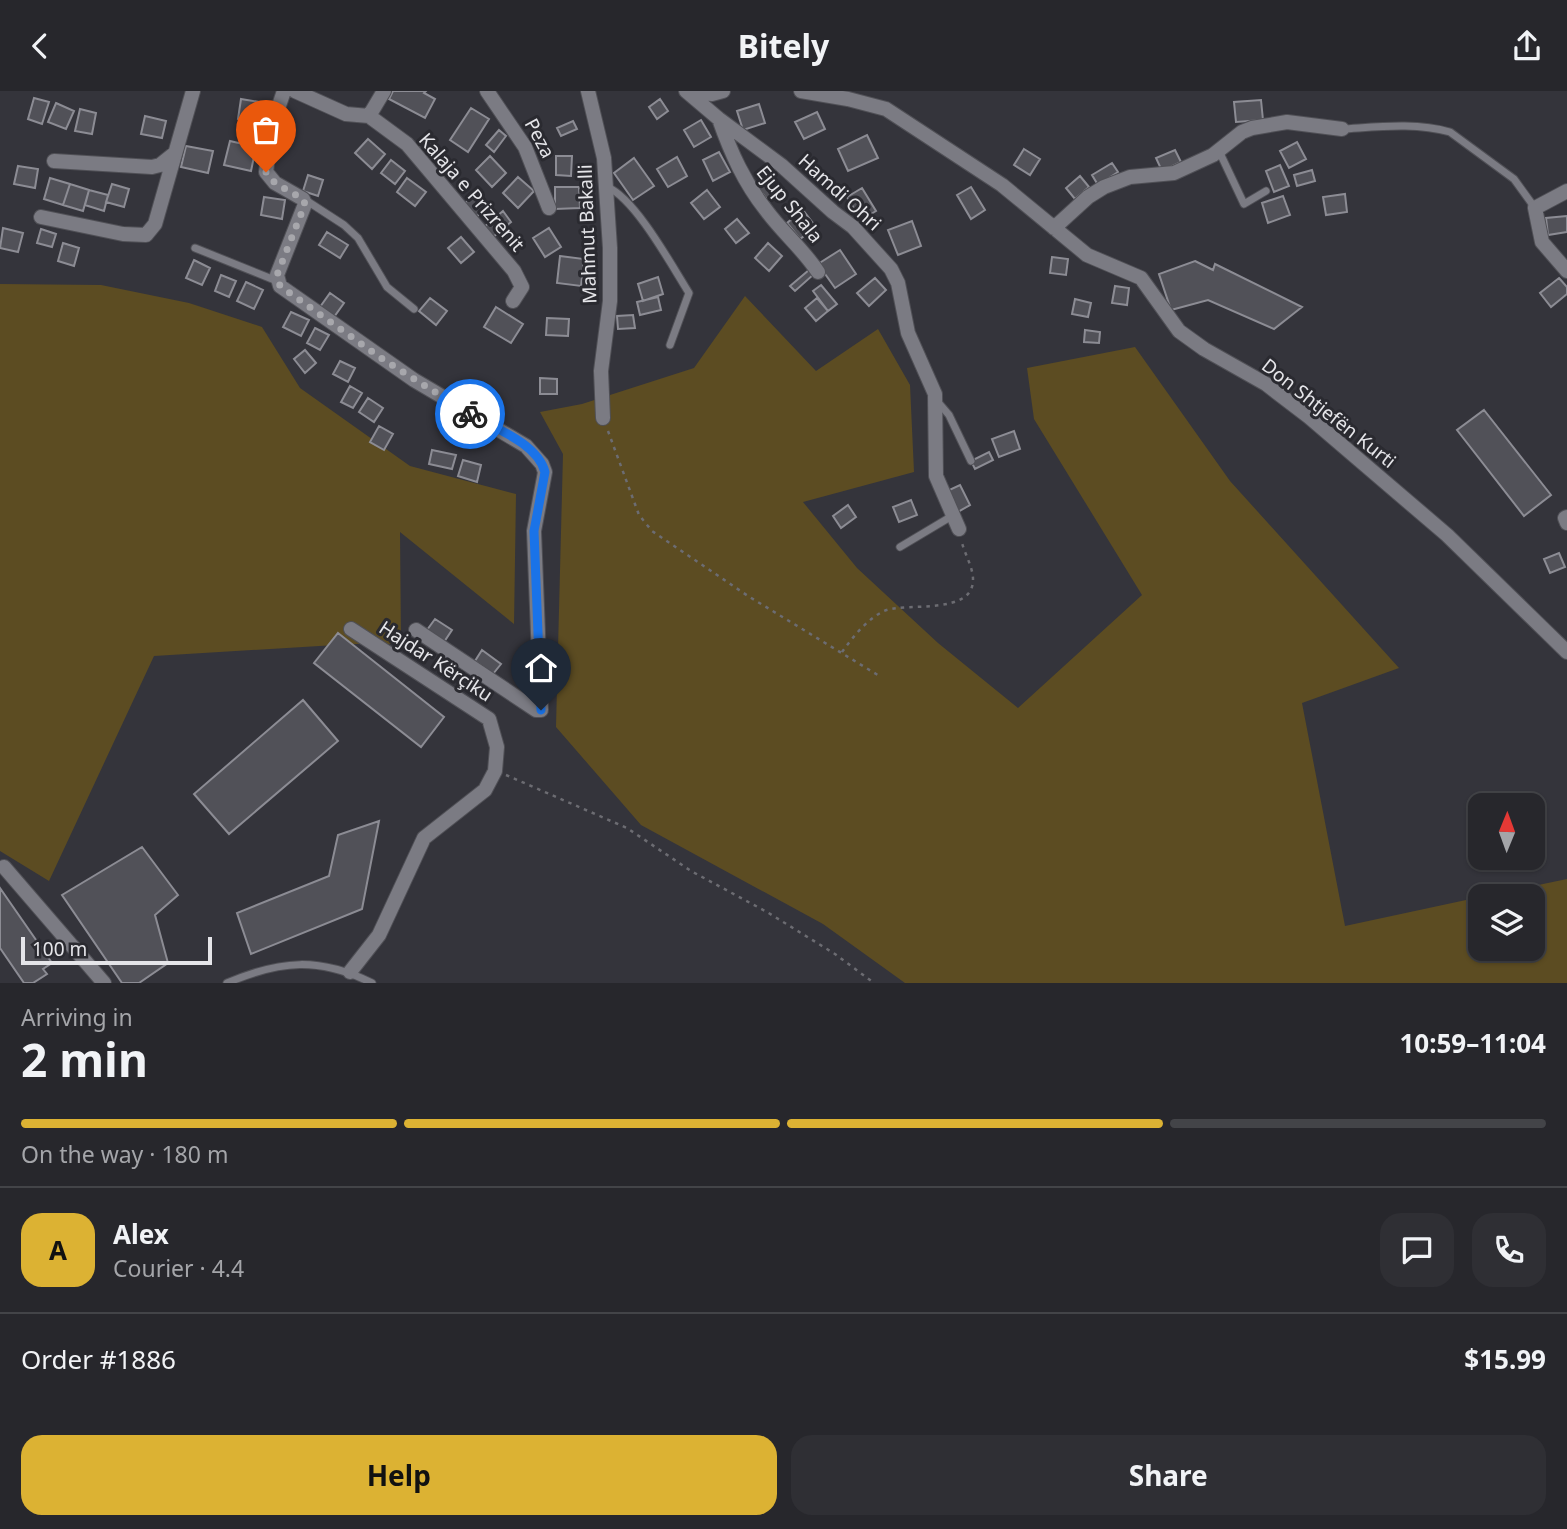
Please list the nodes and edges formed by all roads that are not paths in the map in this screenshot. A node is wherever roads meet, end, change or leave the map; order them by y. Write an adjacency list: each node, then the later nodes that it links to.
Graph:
1 (193, 91): 14 (street)
2 (284, 91): 19 (street)
3 (295, 91): 10 (street, Kalaja e Prizrenit)
4 (384, 91): 10 (street)
5 (487, 91): 20 (street, Peza)
6 (588, 91): 16 (street, Mahmut Bakalli)
7 (686, 91): 8 (street); 11 (street)
8 (723, 91)
9 (801, 91): 23 (street, Don Shtjefën Kurti)
10 (369, 116): 28 (street, Kalaja e Prizrenit)
11 (719, 119): 26 (street, Ejup Shala); 31 (street, Hamdi Ohri)
12 (1342, 129): 13 (street); 21 (lane)
13 (1219, 151): 17 (lane); 23 (street)
14 (175, 153): 15 (street); 22 (street)
15 (54, 161)
16 (606, 187): 30 (lane); 32 (street, Mahmut Bakalli)
17 (1266, 191)
18 (1567, 191): 21 (street)
19 (303, 199): 27 (street); 29 (lane)
20 (549, 208)
21 (1535, 208): 25 (street)
22 (41, 217)
23 (1054, 228): 40 (street, Don Shtjefën Kurti)
24 (195, 248): 27 (lane)
25 (1567, 271)
26 (818, 272)
27 (277, 281): 39 (street)
28 (513, 301)
29 (414, 309)
30 (670, 345)
31 (936, 401): 33 (lane); 35 (street, Hamdi Ohri)
32 (603, 418)
33 (971, 461)
34 (1567, 517): 36 (street)
35 (955, 523): 37 (lane)
36 (1567, 523)
37 (900, 547)
38 (351, 629): 42 (street, Hajdar Kërçiku)
39 (416, 630)
40 (1567, 652)
41 (4, 867): 43 (street)
42 (350, 972): 44 (lane); 45 (lane)
43 (104, 983)
44 (227, 983)
45 (372, 983)

